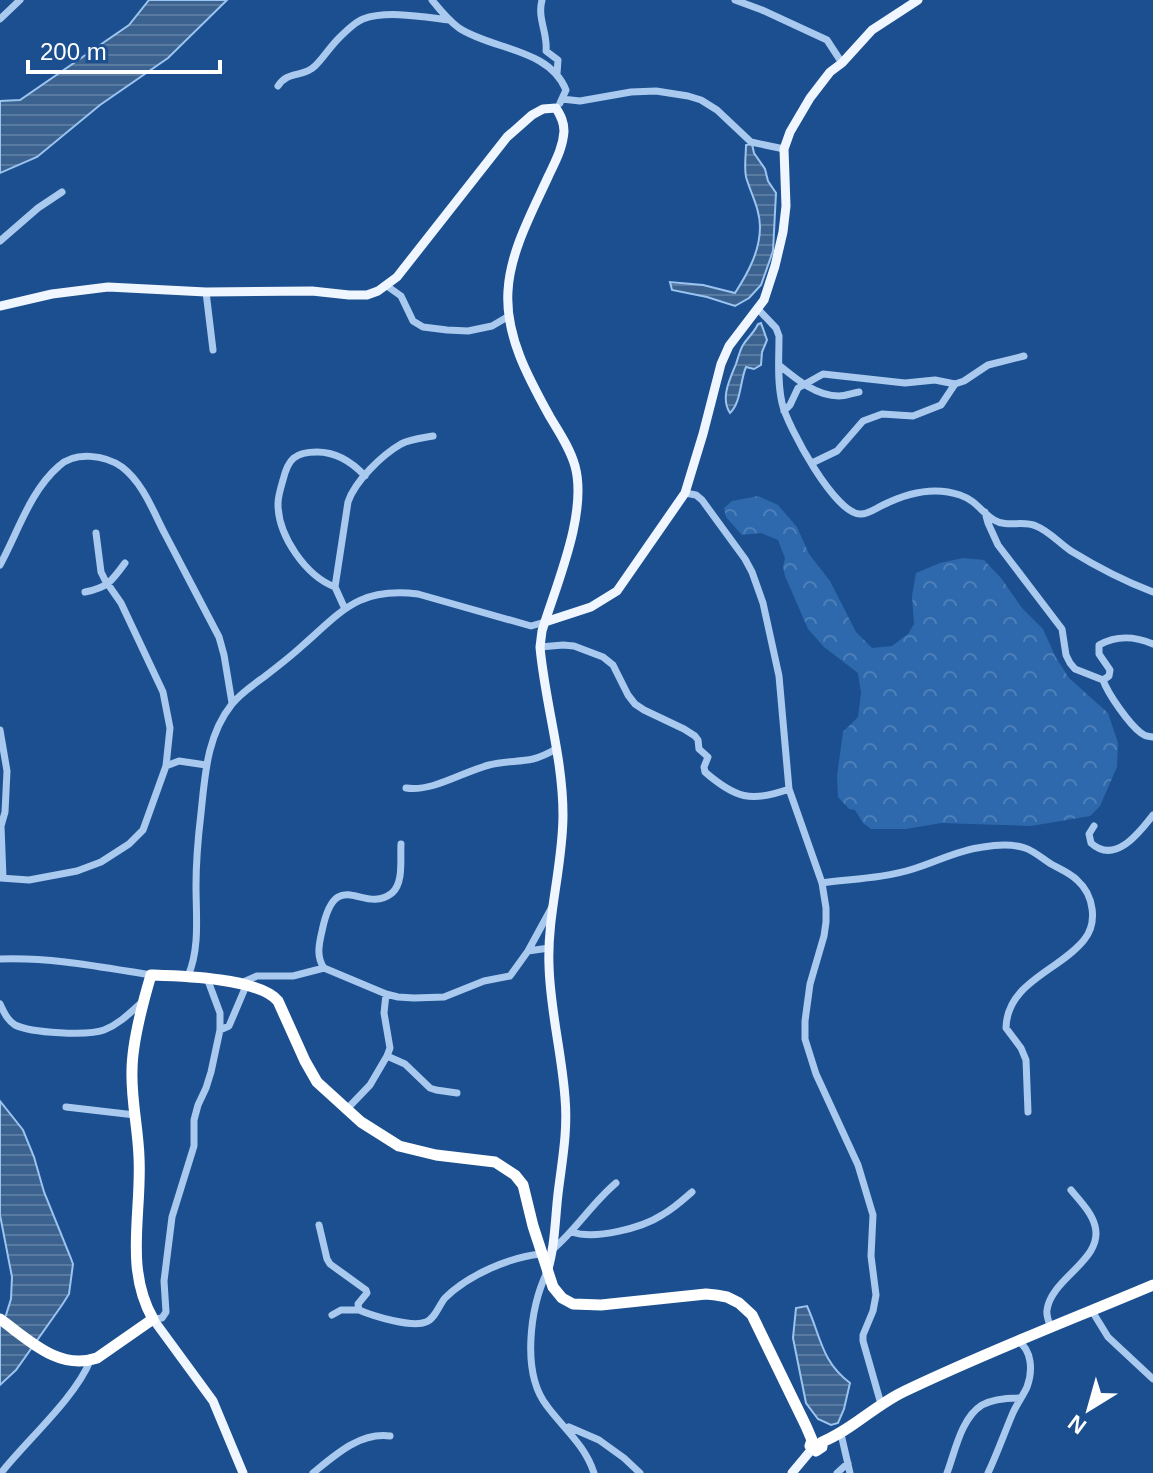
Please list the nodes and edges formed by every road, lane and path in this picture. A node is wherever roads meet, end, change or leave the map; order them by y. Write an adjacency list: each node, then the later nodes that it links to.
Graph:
1 (20, 0): 6 (street)
2 (432, 0): 7 (street)
3 (542, 0): 9 (street)
4 (735, 0): 8 (street)
5 (918, 0): 8 (main road)
6 (0, 19)
7 (449, 20): 9 (street); 10 (street)
8 (842, 63): 12 (main road)
9 (557, 74): 11 (street)
10 (278, 86)
11 (559, 103): 12 (street); 15 (main road); 19 (main road)
12 (784, 149): 18 (main road)
13 (62, 192): 14 (street)
14 (0, 241)
15 (387, 286): 16 (main road); 19 (street)
16 (206, 292): 17 (main road); 20 (street)
17 (0, 306)
18 (758, 309): 22 (street); 30 (main road)
19 (509, 316): 40 (main road)
20 (213, 350)
21 (1024, 356): 24 (street)
22 (779, 365): 23 (street); 26 (street)
23 (804, 384): 24 (street); 25 (street); 26 (street)
24 (955, 384): 28 (street)
25 (859, 392)
26 (784, 411): 28 (street)
27 (433, 436): 29 (street)
28 (812, 463): 31 (street)
29 (365, 476): 36 (street); 36 (street)
30 (685, 493): 40 (main road); 53 (street)
31 (985, 512): 38 (street); 43 (street)
32 (96, 533): 35 (street)
33 (125, 563): 35 (street)
34 (0, 565): 44 (street)
35 (107, 585): 37 (street); 48 (street)
36 (335, 587): 39 (street)
37 (85, 592)
38 (1153, 592)
39 (345, 609): 40 (street); 44 (street)
40 (545, 622): 42 (main road)
41 (1153, 644): 43 (street)
42 (540, 647): 47 (main road); 53 (street)
43 (1103, 680): 46 (street)
44 (232, 703): 50 (street)
45 (0, 730): 57 (street)
46 (1153, 737)
47 (556, 749): 52 (street); 59 (main road)
48 (167, 755): 49 (street); 51 (street)
49 (179, 761): 50 (street); 51 (street)
50 (206, 765): 65 (street)
51 (166, 766): 57 (street)
52 (406, 788)
53 (789, 789): 58 (street)
54 (1153, 815): 55 (street)
55 (1094, 826)
56 (401, 844): 63 (street)
57 (1, 878)
58 (822, 883): 76 (street); 96 (street)
59 (554, 903): 60 (main road); 61 (street)
60 (549, 948): 61 (street); 83 (main road)
61 (528, 951): 68 (street)
62 (0, 959): 64 (street)
63 (324, 968): 67 (street); 68 (street)
64 (151, 975): 65 (highway); 69 (highway)
65 (188, 976): 66 (highway)
66 (207, 978): 67 (highway); 71 (street)
67 (243, 985): 71 (street); 75 (highway)
68 (386, 994): 72 (street)
69 (143, 1002): 70 (street); 77 (highway)
70 (0, 1004)
71 (220, 1030): 90 (street)
72 (387, 1056): 73 (street); 75 (street)
73 (457, 1093)
74 (66, 1107): 77 (street)
75 (346, 1110): 83 (highway)
76 (1028, 1112)
77 (135, 1115): 90 (highway)
78 (616, 1183): 82 (street)
79 (1071, 1190): 91 (street)
80 (692, 1192): 82 (street)
81 (319, 1225): 86 (street)
82 (572, 1232): 83 (street)
83 (547, 1252): 84 (highway); 86 (street)
84 (547, 1272): 97 (street); 100 (highway)
85 (1153, 1285): 87 (highway)
86 (359, 1310): 88 (street)
87 (1092, 1311): 91 (highway); 94 (street)
88 (332, 1315)
89 (0, 1319): 93 (highway)
90 (153, 1319): 93 (highway); 103 (main road)
91 (1051, 1328): 92 (highway)
92 (1017, 1340): 95 (street); 96 (highway)
93 (90, 1361): 102 (street)
94 (1153, 1379)
95 (1020, 1398): 110 (street); 111 (street)
96 (881, 1404): 98 (highway)
97 (565, 1426): 105 (street); 106 (street)
98 (841, 1434): 100 (highway); 101 (street)
99 (390, 1436): 104 (street)
100 (815, 1444): 107 (main road)
101 (848, 1463): 108 (street); 109 (street)
102 (1, 1473)
103 (243, 1473)
104 (313, 1473)
105 (594, 1473)
106 (640, 1473)
107 (792, 1473)
108 (837, 1473)
109 (850, 1473)
110 (947, 1473)
111 (988, 1473)

